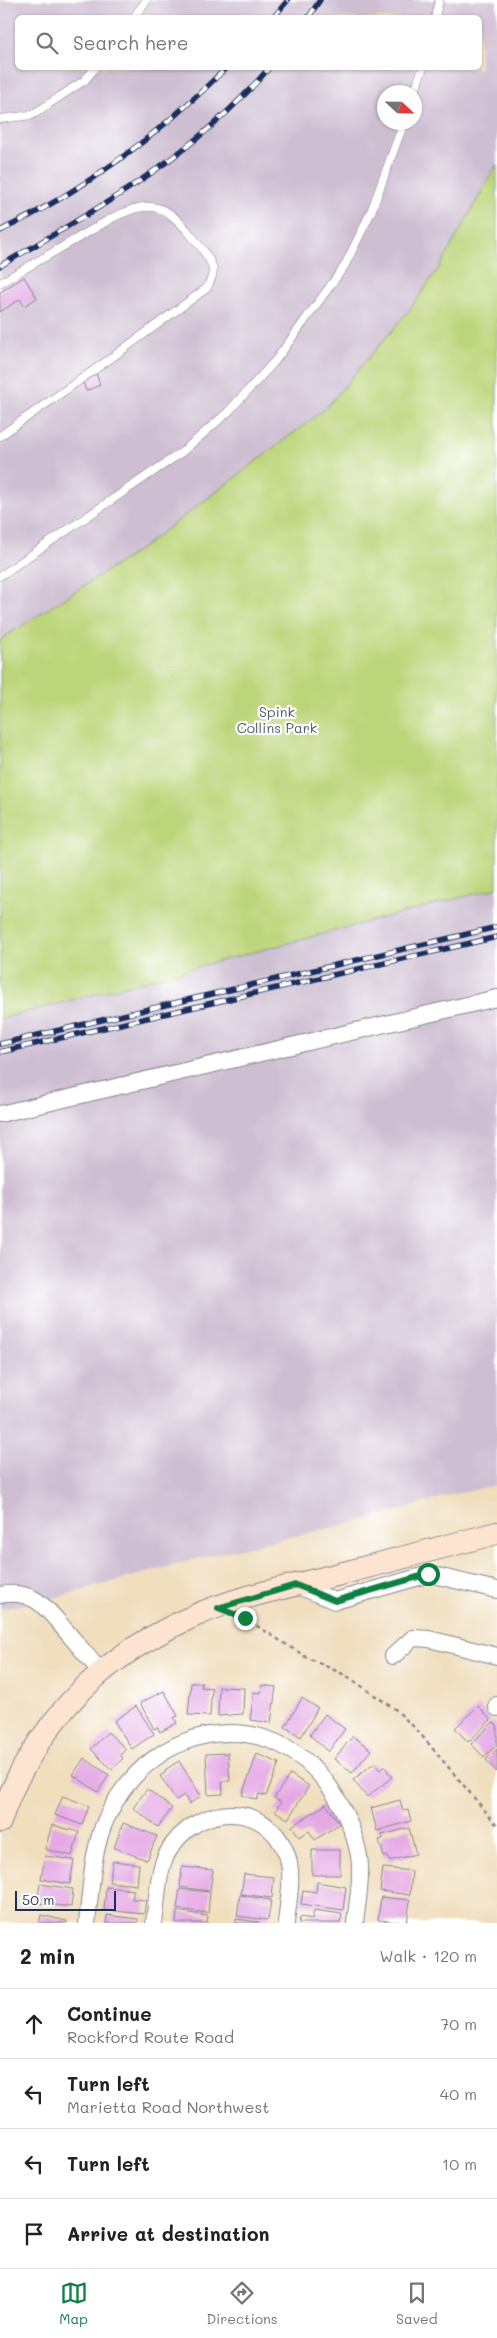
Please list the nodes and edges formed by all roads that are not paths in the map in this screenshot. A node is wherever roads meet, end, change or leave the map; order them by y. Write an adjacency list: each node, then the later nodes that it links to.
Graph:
1 (439, 0): 4 (lane)
2 (146, 1): 3 (lane)
3 (136, 15)
4 (436, 15)
5 (93, 70): 8 (lane)
6 (422, 70): 7 (lane)
7 (417, 85)
8 (0, 118)
9 (401, 130): 12 (lane)
10 (0, 283): 11 (lane)
11 (0, 436)
12 (0, 576)
13 (497, 998): 14 (street)
14 (0, 1114)
15 (497, 1533): 16 (main road)
16 (296, 1585): 17 (street); 21 (main road)
17 (497, 1590)
18 (0, 1595): 21 (street)
19 (392, 1656): 20 (street)
20 (497, 1656)
21 (102, 1672): 22 (main road)
22 (0, 1822)
23 (87, 1923): 26 (street)
24 (154, 1923): 25 (street)
25 (286, 1923)
26 (355, 1923)

